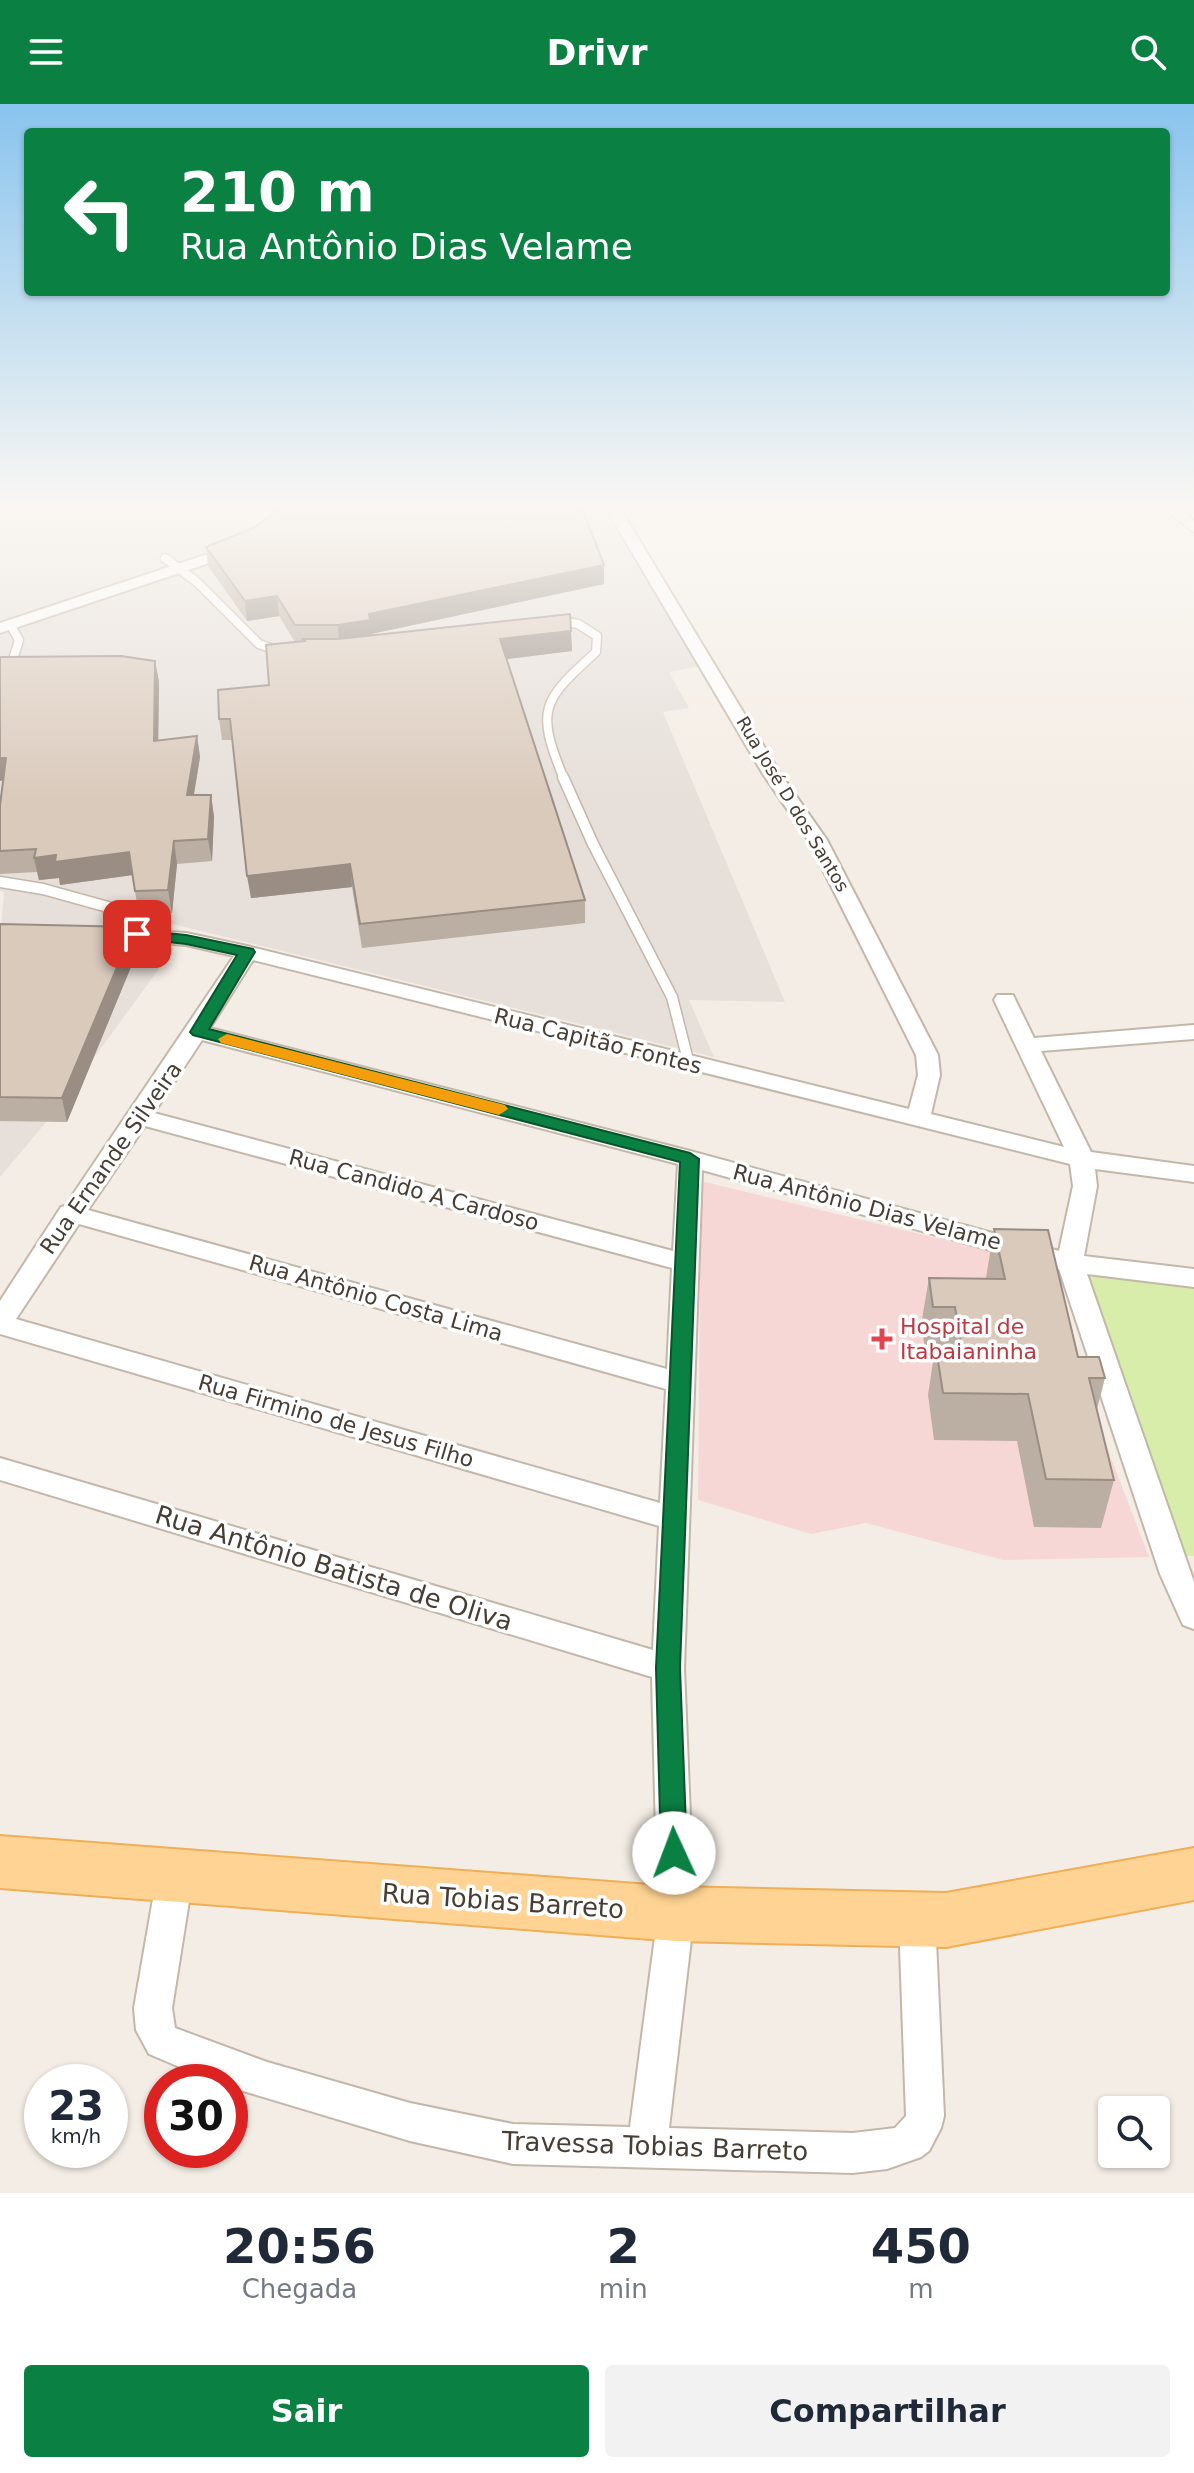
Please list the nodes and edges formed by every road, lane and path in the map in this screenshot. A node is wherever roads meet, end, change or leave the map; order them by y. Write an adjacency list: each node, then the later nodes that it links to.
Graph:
1 (78, 602): 5 (street)
2 (216, 602): 6 (lane)
3 (669, 602): 18 (street, Rua José D dos Santos)
4 (541, 623): 16 (lane)
5 (5, 626): 7 (lane)
6 (296, 653)
7 (0, 670)
8 (0, 882): 10 (lane)
9 (75, 934): 10 (street, Rua Capitão Fontes)
10 (113, 934): 11 (street, Rua Capitão Fontes)
11 (247, 952): 13 (street, Rua Ernande Silveira); 16 (street, Rua Capitão Fontes)
12 (1005, 1000): 15 (street)
13 (199, 1032): 17 (street, Rua Ernande Silveira); 19 (street, Rua Antônio Dias Velame)
14 (1194, 1032): 15 (street)
15 (1026, 1045): 20 (street)
16 (689, 1064): 18 (street, Rua Capitão Fontes)
17 (141, 1117): 22 (street, Rua Ernande Silveira); 23 (street, Rua Candido A Cardoso)
18 (918, 1118): 20 (street, Rua Capitão Fontes)
19 (690, 1159): 23 (street); 24 (street, Rua Antônio Dias Velame)
20 (1082, 1159): 21 (street, Rua Capitão Fontes); 24 (street)
21 (1194, 1174)
22 (70, 1213): 26 (street, Rua Ernande Silveira); 27 (street, Rua Antônio Costa Lima)
23 (686, 1263): 27 (street)
24 (1070, 1263): 25 (street, Rua Antônio Dias Velame); 30 (street)
25 (1194, 1278)
26 (0, 1323): 29 (street, Rua Firmino de Jesus Filho)
27 (682, 1383): 29 (street)
28 (0, 1469): 32 (street, Rua Antônio Batista de Oliva)
29 (672, 1518): 32 (street)
30 (1185, 1573): 31 (street)
31 (1194, 1616)
32 (668, 1668): 36 (street)
33 (0, 1862): 35 (main road, Rua Tobias Barreto)
34 (1194, 1874): 37 (main road, Rua Tobias Barreto)
35 (175, 1876): 36 (main road, Rua Tobias Barreto); 38 (street, Travessa Tobias Barreto)
36 (676, 1914): 37 (main road, Rua Tobias Barreto); 38 (street)
37 (917, 1919): 38 (street, Travessa Tobias Barreto)
38 (647, 2148)

